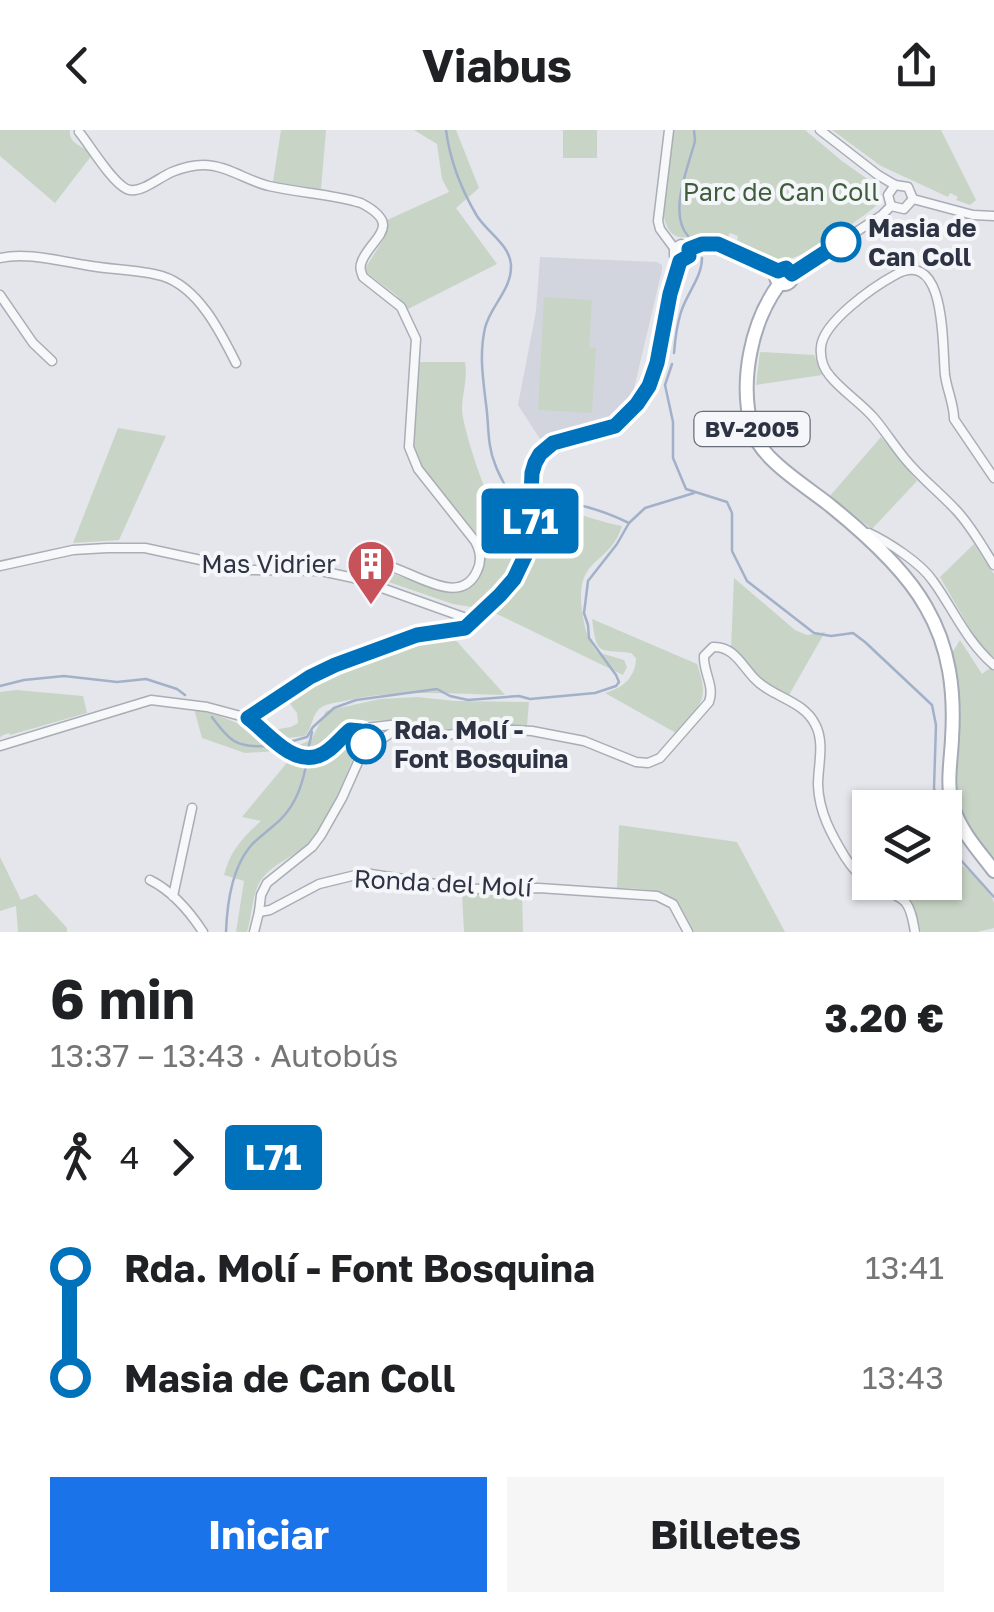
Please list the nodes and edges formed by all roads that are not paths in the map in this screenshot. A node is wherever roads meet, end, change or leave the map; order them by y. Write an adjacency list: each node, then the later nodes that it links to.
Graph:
1 (668, 130): 8 (street)
2 (820, 130): 4 (street)
3 (79, 132): 21 (street)
4 (895, 185): 5 (street); 6 (street)
5 (913, 200): 6 (street); 7 (street)
6 (891, 206): 12 (street, BV-2005)
7 (994, 216)
8 (674, 248): 9 (street); 11 (street)
9 (689, 249): 11 (street); 12 (street)
10 (1, 255): 15 (street)
11 (680, 261): 22 (street)
12 (784, 276): 17 (main road, BV-2005)
13 (0, 295): 14 (street)
14 (52, 362)
15 (236, 363)
16 (994, 478): 20 (street)
17 (854, 526): 23 (street); 30 (main road, BV-2005)
18 (0, 551): 19 (street)
19 (3, 565): 21 (street)
20 (994, 565)
21 (354, 578): 22 (street)
22 (475, 616): 24 (street)
23 (994, 665)
24 (248, 718): 25 (street); 27 (street)
25 (356, 729): 26 (street); 28 (street)
26 (408, 732): 28 (street); 37 (street)
27 (0, 746)
28 (364, 751): 33 (street)
29 (192, 808): 32 (street)
30 (994, 871)
31 (150, 880): 32 (street)
32 (173, 896): 34 (street)
33 (259, 912): 35 (street); 36 (street, Ronda del Molí)
34 (203, 932)
35 (254, 932)
36 (688, 932)
37 (916, 932)

